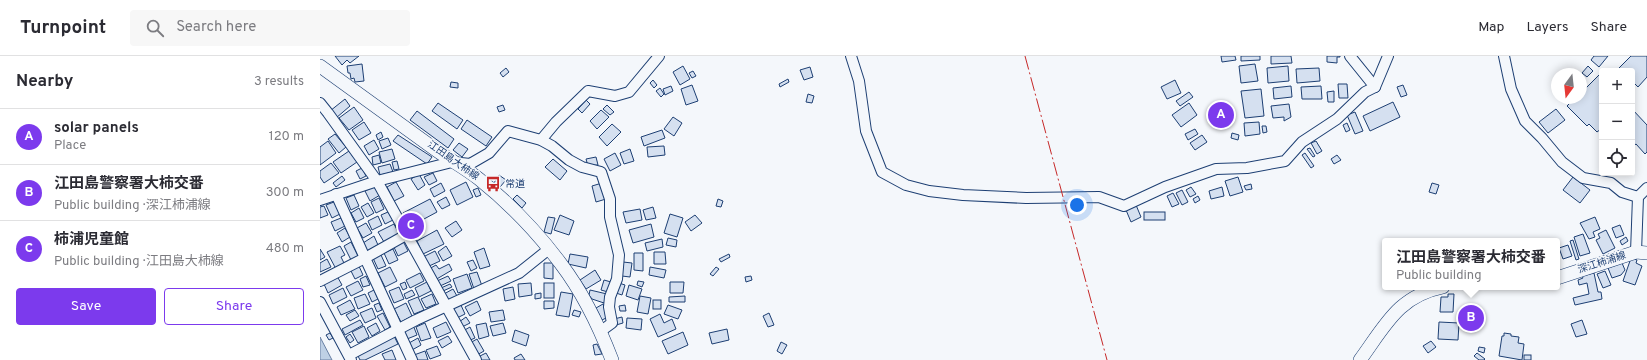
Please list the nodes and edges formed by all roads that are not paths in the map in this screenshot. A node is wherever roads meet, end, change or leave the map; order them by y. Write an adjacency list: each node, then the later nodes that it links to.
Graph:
1 (659, 56): 9 (street)
2 (851, 56): 7 (street)
3 (1350, 56): 7 (street)
4 (1388, 56): 7 (street)
5 (1504, 56): 16 (street)
6 (320, 66): 10 (main road, 江田島大柿線)
7 (1375, 86)
8 (320, 103): 12 (street)
9 (541, 140): 10 (street); 28 (street)
10 (452, 162): 12 (street); 19 (main road, 江田島大柿線)
11 (367, 172): 12 (street)
12 (377, 181): 15 (street); 18 (street)
13 (1647, 188): 16 (street)
14 (320, 190): 15 (street)
15 (334, 195): 17 (street); 21 (street)
16 (1638, 196): 20 (street)
17 (320, 200)
18 (406, 235): 21 (street); 26 (street)
19 (549, 249): 26 (street); 28 (main road, 江田島大柿線)
20 (1641, 253): 22 (main road, 深江柿浦線)
21 (365, 258): 23 (street); 27 (street)
22 (1560, 277)
23 (320, 281)
24 (1428, 290): 33 (main road)
25 (320, 302): 29 (street)
26 (446, 306): 27 (street); 31 (street)
27 (397, 329): 29 (street); 30 (street)
28 (601, 331): 32 (main road, 江田島大柿線)
29 (350, 358)
30 (412, 360)
31 (476, 360)
32 (612, 360)
33 (1360, 360)

